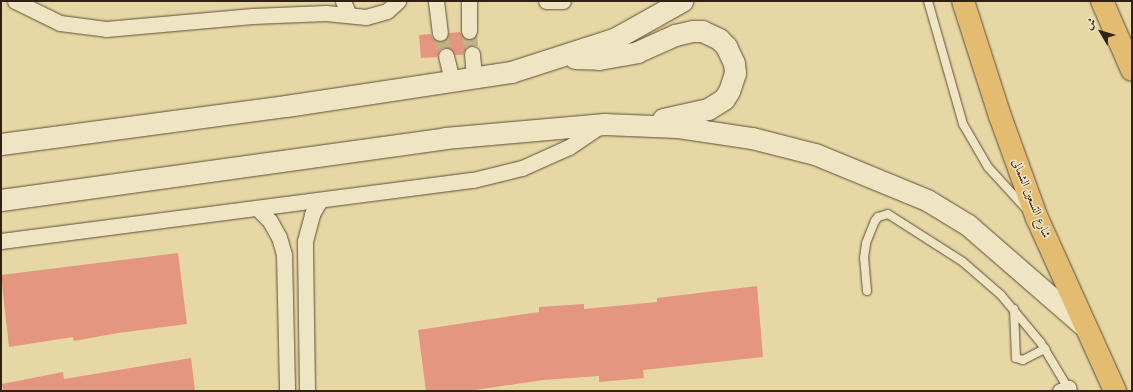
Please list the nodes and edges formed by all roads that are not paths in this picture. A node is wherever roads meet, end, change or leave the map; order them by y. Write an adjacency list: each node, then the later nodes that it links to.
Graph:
1 (15, 1): 12 (street)
2 (343, 1): 12 (street)
3 (398, 1): 12 (street)
4 (436, 1): 14 (street)
5 (470, 1): 13 (street)
6 (546, 1): 7 (street)
7 (563, 1)
8 (682, 1): 17 (main road)
9 (928, 1): 29 (lane)
10 (963, 1): 29 (main road, شارع التسعين الشمالى)
11 (1102, 1): 18 (main road)
12 (349, 15)
13 (469, 31)
14 (440, 33)
15 (472, 54): 19 (street)
16 (446, 56): 20 (street)
17 (564, 57): 19 (main road); 22 (main road)
18 (1132, 70)
19 (474, 78): 20 (main road)
20 (452, 80): 24 (main road)
21 (604, 124): 22 (main road); 26 (main road); 27 (street)
22 (641, 124): 33 (main road)
23 (1, 136): 24 (street)
24 (26, 140): 25 (main road)
25 (1, 144)
26 (1, 200)
27 (320, 200): 28 (street); 37 (street)
28 (257, 208): 30 (street); 36 (street)
29 (1037, 218): 33 (main road, شارع التسعين الشمالى)
30 (1, 241)
31 (867, 291): 32 (lane)
32 (1014, 309): 34 (lane); 34 (lane)
33 (1084, 325): 38 (main road, شارع التسعين الشمالى)
34 (1045, 349): 35 (lane)
35 (1065, 390)
36 (287, 391)
37 (307, 391)
38 (1115, 391)

